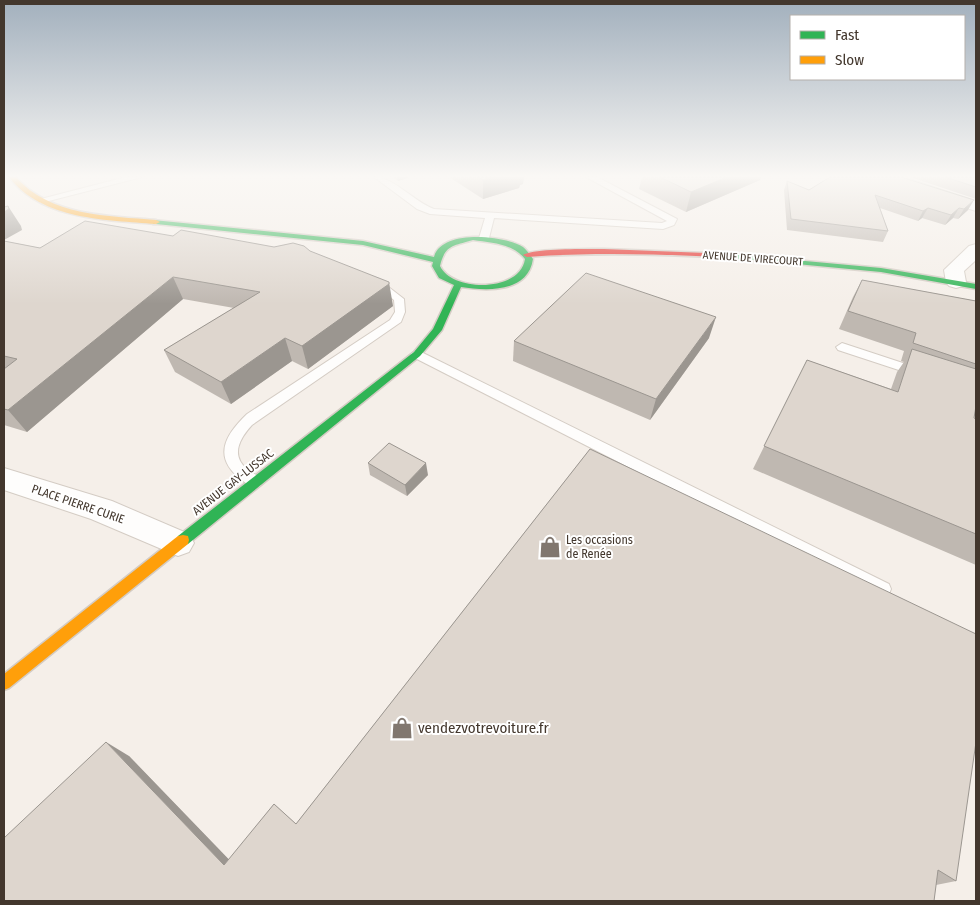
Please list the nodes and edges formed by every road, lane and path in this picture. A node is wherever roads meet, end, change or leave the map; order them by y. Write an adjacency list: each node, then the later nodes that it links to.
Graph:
1 (136, 219): 6 (street)
2 (222, 219): 9 (street)
3 (489, 219): 8 (lane)
4 (546, 219): 5 (lane)
5 (673, 219)
6 (168, 222): 7 (lane); 14 (street)
7 (186, 237)
8 (484, 238): 11 (street); 13 (street)
9 (405, 241)
10 (430, 245): 11 (street)
11 (445, 247): 14 (street)
12 (976, 250): 16 (street)
13 (527, 254): 16 (street, AVENUE DE VIRECOURT); 17 (street)
14 (435, 260): 17 (street)
15 (366, 277): 23 (lane)
16 (956, 282): 18 (street, AVENUE DE VIRECOURT)
17 (458, 285): 20 (street, AVENUE GAY-LUSSAC)
18 (976, 287)
19 (842, 347): 21 (lane)
20 (418, 354): 23 (street, AVENUE GAY-LUSSAC); 25 (lane)
21 (931, 377)
22 (4, 479): 24 (street, PLACE PIERRE CURIE)
23 (255, 482): 24 (street, AVENUE GAY-LUSSAC)
24 (178, 543): 26 (street, AVENUE GAY-LUSSAC)
25 (897, 596)
26 (4, 683)

